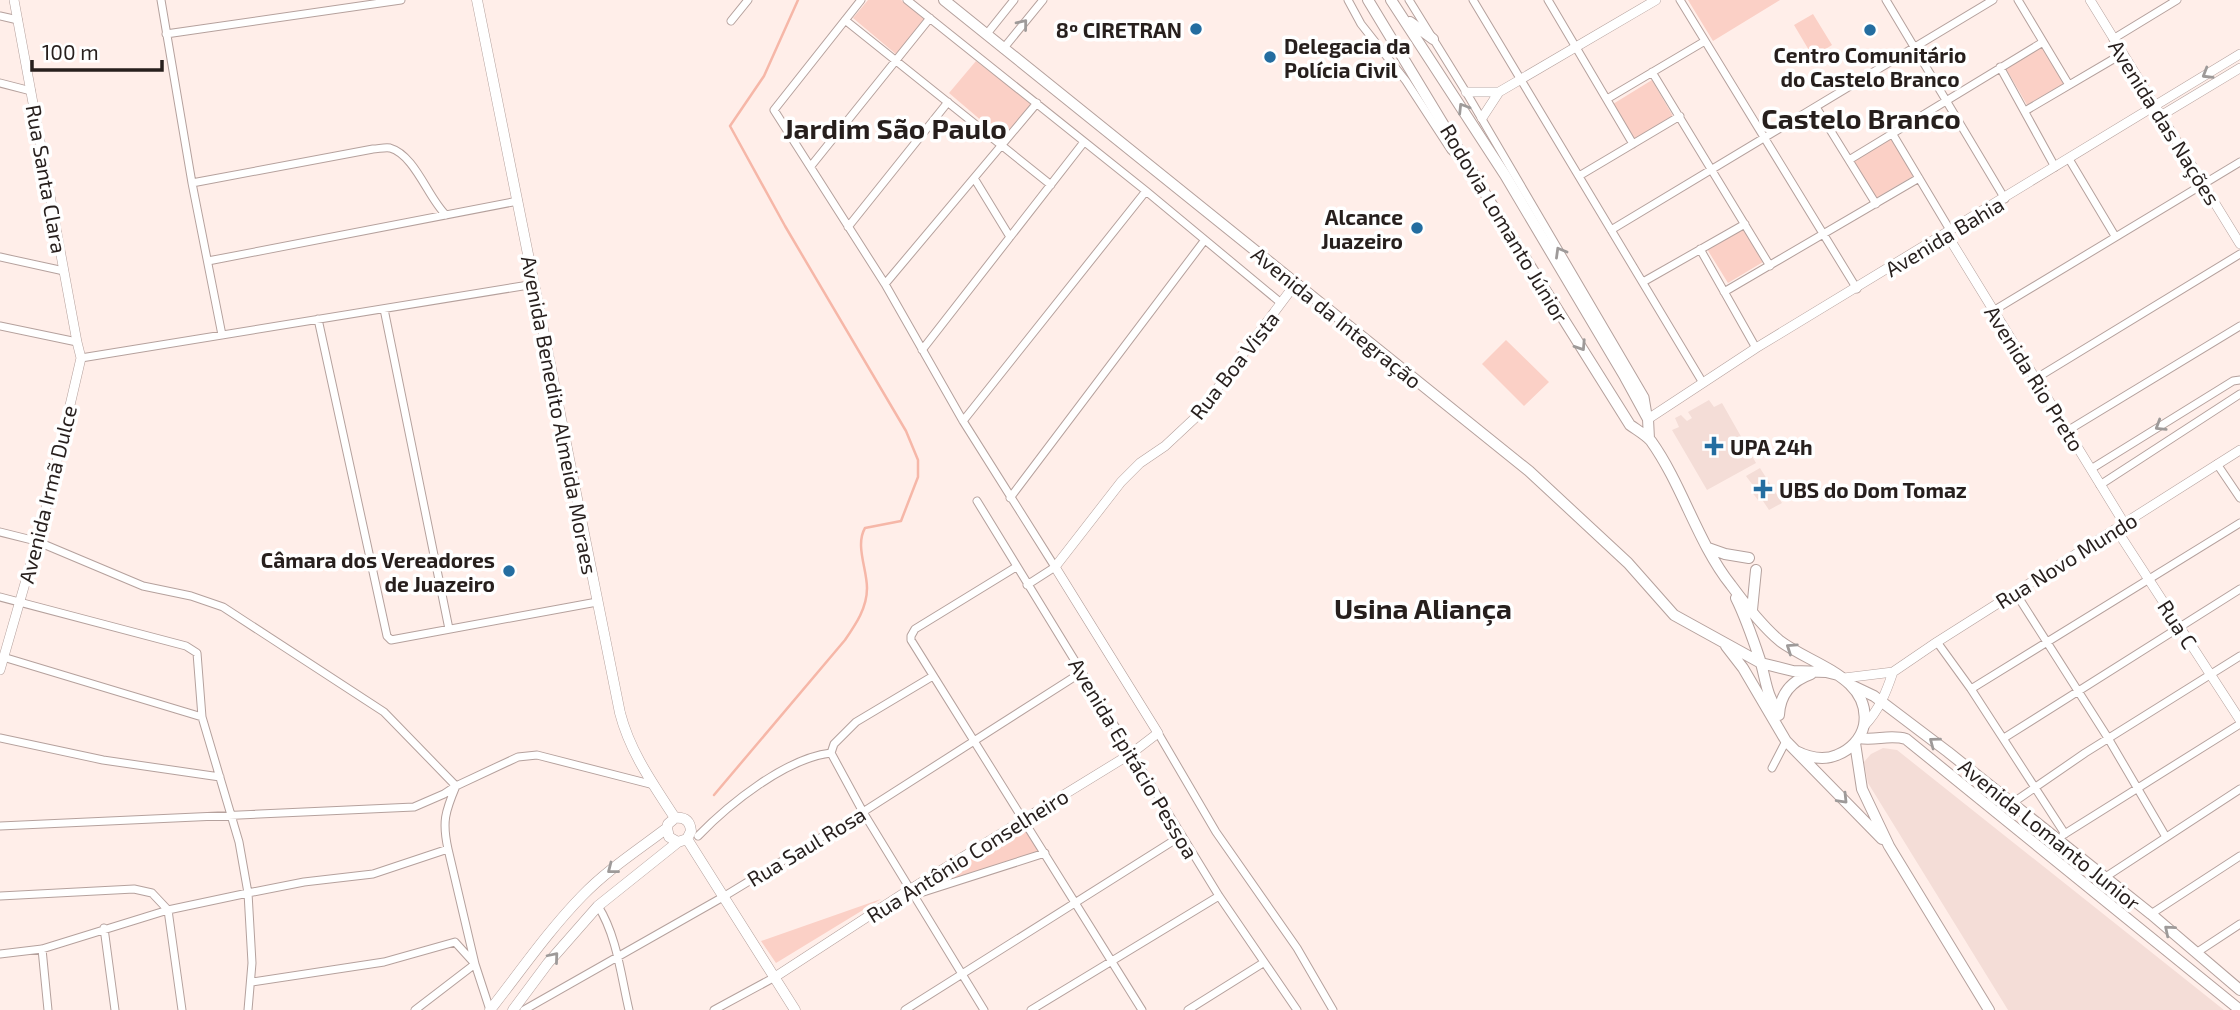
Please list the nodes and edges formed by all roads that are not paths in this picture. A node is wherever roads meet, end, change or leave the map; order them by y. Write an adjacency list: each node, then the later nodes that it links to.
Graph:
1 (14, 0): 29 (street, Rua Santa Clara)
2 (161, 0): 32 (street)
3 (318, 0): 25 (street)
4 (401, 0): 25 (street)
5 (477, 0): 83 (main road, Avenida Benedito Almeida Moraes)
6 (748, 0): 31 (street)
7 (861, 0): 30 (street)
8 (907, 0): 28 (street)
9 (944, 0): 33 (main road, Avenida da Integração)
10 (1014, 0): 33 (street)
11 (1043, 0): 40 (street, one-way to 11)
12 (1348, 0): 73 (street)
13 (1368, 0): 73 (main road, Rodovia Lomanto Júnior)
14 (1391, 0): 26 (main road, Rodovia Lomanto Júnior)
15 (1409, 0): 34 (street)
16 (1473, 0): 47 (street)
17 (1548, 0): 38 (street)
18 (1656, 0): 38 (street)
19 (1680, 0): 36 (street)
20 (1886, 0): 39 (street)
21 (1993, 0): 39 (street)
22 (2018, 0): 37 (street)
23 (2090, 0): 35 (street, Avenida das Nações)
24 (2177, 0): 35 (street)
25 (321, 11): 32 (street)
26 (1400, 14): 34 (main road); 123 (main road, Rodovia Lomanto Júnior, one-way to 26)
27 (0, 16): 29 (street)
28 (930, 18): 43 (street); 56 (street)
29 (18, 20): 50 (street, Rua Santa Clara)
30 (845, 20): 43 (street); 71 (street)
31 (731, 21)
32 (166, 33): 78 (street)
33 (986, 35): 40 (main road, Avenida da Integração)
34 (1433, 39): 51 (street)
35 (2113, 39): 41 (street, Avenida das Nações)
36 (1705, 41): 46 (street); 64 (street)
37 (2043, 42): 44 (street); 49 (street)
38 (1577, 47): 47 (street); 53 (street)
39 (1914, 48): 54 (street); 58 (street)
40 (1003, 49): 102 (main road, Avenida da Integração)
41 (2122, 54): 49 (street); 57 (street, Avenida das Nações)
42 (2240, 54): 57 (street, Avenida Bahia, one-way to 57)
43 (896, 62): 55 (street); 71 (street)
44 (2000, 67): 54 (street); 59 (street)
45 (2240, 68): 60 (street)
46 (1652, 72): 53 (street); 61 (street)
47 (1521, 80): 52 (street); 75 (street)
48 (0, 83): 50 (street)
49 (2069, 85): 59 (street)
50 (31, 91): 100 (street, Rua Santa Clara)
51 (1466, 92): 52 (street); 62 (street)
52 (1499, 92): 62 (street)
53 (1607, 99): 67 (street)
54 (1945, 100): 63 (street); 82 (street)
55 (948, 102): 66 (street); 87 (street)
56 (1037, 103): 65 (street); 66 (street)
57 (2157, 105): 60 (street, Avenida das Nações); 68 (street, Avenida Bahia)
58 (1816, 107): 64 (street); 69 (street)
59 (2025, 111): 72 (street)
60 (2162, 115): 80 (street, Avenida das Nações)
61 (1679, 116): 67 (street); 74 (street)
62 (1482, 118): 123 (street, one-way to 62)
63 (1892, 133): 69 (street); 77 (street)
64 (1765, 137): 74 (street); 90 (street)
65 (1084, 142): 79 (street); 81 (street)
66 (1002, 144): 76 (street); 79 (street)
67 (1633, 144): 75 (street)
68 (2069, 159): 72 (street, Avenida Bahia); 91 (street)
69 (1849, 160): 84 (street)
70 (2240, 162): 80 (street)
71 (811, 166): 87 (street)
72 (2055, 167): 82 (street, Avenida Bahia)
73 (1470, 168): 127 (main road, Rodovia Lomanto Júnior, one-way to 127)
74 (1713, 169): 86 (street); 88 (street)
75 (1579, 176): 88 (street)
76 (974, 178): 92 (street); 104 (street)
77 (1919, 178): 84 (street); 89 (street)
78 (192, 183): 85 (street); 98 (street)
79 (1051, 185): 92 (street)
80 (2203, 185): 91 (street); 94 (street, Avenida das Nações)
81 (1146, 191): 93 (street); 124 (street)
82 (2005, 199): 89 (street, Avenida Bahia)
83 (518, 201): 85 (street); 103 (main road, Avenida Benedito Almeida Moraes)
84 (1876, 204): 90 (street)
85 (446, 215): 98 (street)
86 (1745, 223): 95 (street); 99 (street)
87 (848, 227): 104 (street)
88 (1611, 230): 101 (street)
89 (1948, 232): 105 (street, Avenida Bahia); 109 (street, Avenida Rio Preto)
90 (1824, 234): 99 (street); 105 (street)
91 (2115, 236): 109 (street)
92 (1010, 237): 116 (street)
93 (1204, 241): 107 (street); 132 (street)
94 (2240, 244)
95 (1700, 249): 101 (street); 106 (street)
96 (2240, 254): 118 (street)
97 (0, 257): 100 (street)
98 (208, 261): 113 (street)
99 (1770, 266): 106 (street)
100 (64, 271): 114 (street, Rua Santa Clara)
101 (1643, 282): 120 (street)
102 (1297, 283): 107 (street, Rua Boa Vista); 155 (main road, Avenida da Integração)
103 (535, 284): 108 (street); 151 (main road, Avenida Benedito Almeida Moraes)
104 (885, 284): 116 (street)
105 (1857, 289): 115 (street, Avenida Bahia)
106 (1724, 292): 115 (street)
107 (1281, 303): 142 (street, Rua Boa Vista)
108 (384, 309): 110 (street); 154 (street)
109 (1993, 311): 118 (street, Avenida Rio Preto)
110 (318, 319): 113 (street); 154 (street)
111 (0, 326): 114 (street)
112 (2240, 326): 126 (street)
113 (222, 335): 117 (street)
114 (77, 342): 117 (street, Rua Santa Clara)
115 (1756, 348): 120 (street, Avenida Bahia)
116 (922, 350): 124 (street)
117 (82, 358): 138 (street, Avenida Irmã Dulce)
118 (2035, 379): 126 (street, Avenida Rio Preto)
119 (2240, 380): 122 (street)
120 (1703, 383): 123 (street, Avenida Bahia)
121 (2240, 394): 125 (street)
122 (2182, 413): 125 (street); 130 (street, one-way to 130)
123 (1648, 419): 127 (main road, Rodovia Lomanto Júnior)
124 (963, 421): 132 (street)
125 (2191, 426): 131 (street)
126 (2067, 431): 130 (street, Avenida Rio Preto)
127 (1649, 439): 139 (main road, Rodovia Lomanto Júnior)
128 (2240, 450): 129 (street, Rua Novo Mundo)
129 (2217, 464): 133 (street); 136 (street, Rua Novo Mundo)
130 (2091, 469): 131 (street, Avenida Rio Preto)
131 (2100, 485): 136 (street, Avenida Rio Preto)
132 (1010, 498): 142 (street)
133 (2240, 498)
134 (977, 501): 141 (street, Avenida Epitácio Pessoa)
135 (2240, 523): 144 (street)
136 (2120, 526): 144 (street, Rua C); 148 (street, Rua Novo Mundo)
137 (0, 532): 138 (street)
138 (36, 541): 150 (street, Avenida Irmã Dulce); 190 (street)
139 (1707, 547): 140 (main road); 146 (main road, Rodovia Lomanto Júnior)
140 (1749, 558)
141 (1016, 567): 145 (street, Avenida Epitácio Pessoa); 166 (street)
142 (1055, 567): 145 (street); 177 (street)
143 (1756, 570): 152 (main road)
144 (2150, 579): 153 (street, Rua C); 157 (street)
145 (1027, 585): 162 (street, Avenida Epitácio Pessoa)
146 (1731, 586): 152 (main road); 160 (main road)
147 (2240, 589): 153 (street)
148 (2015, 592): 156 (street, Rua Novo Mundo); 157 (street)
149 (0, 597): 150 (street)
150 (19, 602): 159 (street, Avenida Irmã Dulce); 173 (street)
151 (597, 602): 154 (street); 189 (main road, Avenida Benedito Almeida Moraes)
152 (1752, 610): 167 (main road, one-way to 152)
153 (2180, 626): 165 (street, Rua C); 170 (street)
154 (449, 629)
155 (1721, 641): 160 (main road, Avenida da Integração); 176 (main road)
156 (1937, 642): 163 (street, Rua Novo Mundo); 169 (street)
157 (2048, 643): 169 (street); 170 (street)
158 (2240, 656): 165 (street)
159 (4, 657): 161 (street, Avenida Irmã Dulce); 173 (street)
160 (1761, 663): 164 (main road, Avenida da Integração); 172 (main road)
161 (0, 670)
162 (1082, 672): 181 (street, Rua Saul Rosa); 186 (street, Avenida Epitácio Pessoa)
163 (1893, 672): 167 (street); 171 (street)
164 (1814, 673): 167 (main road); 172 (main road)
165 (2211, 674): 174 (street, Rua C); 180 (street)
166 (933, 676): 181 (street); 185 (street)
167 (1841, 677): 168 (main road)
168 (1853, 686): 171 (main road, Avenida Lomanto Junior); 175 (main road)
169 (1971, 689): 179 (street)
170 (2077, 690): 179 (street); 180 (street)
171 (1882, 702): 175 (street); 194 (main road, Avenida Lomanto Junior, one-way to 171)
172 (1779, 712): 176 (main road)
173 (202, 717): 188 (street)
174 (2240, 722): 192 (street)
175 (1864, 726): 183 (main road)
176 (1780, 729): 182 (main road)
177 (1158, 733): 186 (street, Rua Antônio Conselheiro); 250 (street)
178 (0, 738): 188 (street)
179 (2004, 738): 191 (street)
180 (2108, 738): 191 (street); 192 (street)
181 (974, 740): 195 (street, Rua Saul Rosa); 198 (street)
182 (1786, 741): 184 (main road); 187 (street)
183 (1857, 741): 184 (main road); 206 (main road); 252 (main road, Avenida Lomanto Junior)
184 (1796, 751): 206 (main road, one-way to 206)
185 (831, 752): 195 (street); 201 (street)
186 (1132, 752): 198 (street, Rua Antônio Conselheiro); 202 (street, Avenida Epitácio Pessoa)
187 (1772, 768)
188 (220, 777): 196 (street)
189 (654, 785): 190 (street); 197 (main road, Avenida Benedito Almeida Moraes)
190 (456, 786): 196 (street); 207 (street)
191 (2035, 786): 194 (street); 203 (street)
192 (2137, 788): 203 (street); 204 (street)
193 (2240, 789): 204 (street)
194 (2011, 804): 203 (main road, Avenida Lomanto Junior)
195 (863, 812): 212 (street); 215 (street, Rua Saul Rosa)
196 (230, 816): 199 (street); 211 (street)
197 (675, 818): 200 (main road); 205 (main road)
198 (1023, 819): 208 (street); 212 (street, Rua Antônio Conselheiro)
199 (0, 826)
200 (667, 828): 205 (main road); 238 (main road, one-way to 238)
201 (698, 836)
202 (1181, 836): 214 (street, Avenida Epitácio Pessoa); 216 (street)
203 (2060, 837): 210 (main road, Avenida Lomanto Junior)
204 (2166, 837): 210 (street)
205 (682, 840): 215 (main road); 217 (main road)
206 (1889, 846): 251 (main road)
207 (448, 849): 211 (street); 228 (street)
208 (1045, 853): 212 (street, Rua Antônio Conselheiro); 216 (street)
209 (2240, 856): 219 (street)
210 (2104, 878): 219 (main road, Avenida Lomanto Junior)
211 (248, 892): 218 (street); 231 (street)
212 (912, 892): 229 (street); 230 (street, Rua Antônio Conselheiro)
213 (0, 895): 218 (street)
214 (1219, 896): 226 (street); 227 (street, Avenida Epitácio Pessoa)
215 (723, 897): 225 (street, Rua Saul Rosa); 230 (main road)
216 (1075, 905): 226 (street); 229 (street)
217 (598, 906): 225 (street); 239 (main road, one-way to 217)
218 (168, 910): 221 (street); 235 (street)
219 (2151, 914): 223 (main road, Avenida Lomanto Junior, one-way to 219)
220 (2240, 924): 223 (street)
221 (104, 928): 222 (street); 234 (street)
222 (42, 949): 224 (street); 233 (street)
223 (2196, 953): 232 (main road, Avenida Lomanto Junior)
224 (0, 954)
225 (618, 959): 240 (street, Rua Saul Rosa); 241 (street)
226 (1112, 960): 246 (street); 247 (street)
227 (1263, 963): 248 (street); 249 (street, Avenida Epitácio Pessoa)
228 (475, 964): 231 (street); 237 (street); 238 (street)
229 (962, 975): 244 (street); 245 (street)
230 (775, 977): 242 (street); 243 (main road)
231 (252, 982): 236 (street)
232 (2240, 990)
233 (48, 1010)
234 (115, 1010)
235 (182, 1010)
236 (248, 1010)
237 (415, 1010)
238 (490, 1010)
239 (513, 1010)
240 (524, 1010)
241 (629, 1010)
242 (714, 1010)
243 (795, 1010)
244 (905, 1010)
245 (984, 1010)
246 (1031, 1010)
247 (1142, 1010)
248 (1188, 1010)
249 (1297, 1010)
250 (1333, 1010)
251 (1990, 1010)
252 (2240, 1010)

